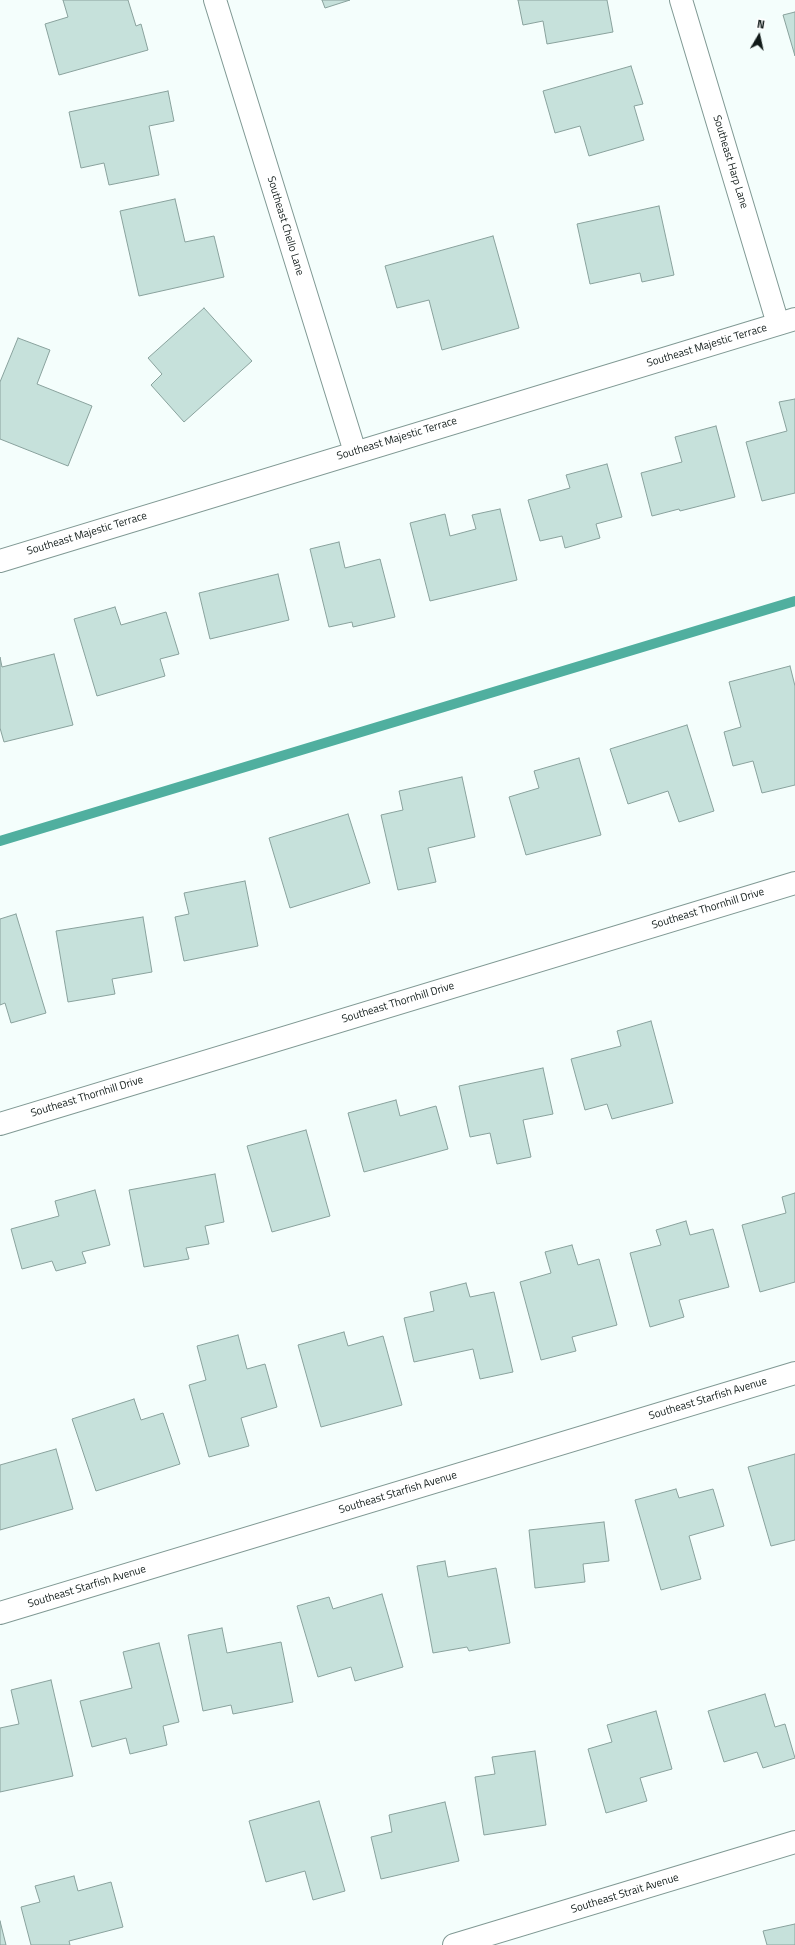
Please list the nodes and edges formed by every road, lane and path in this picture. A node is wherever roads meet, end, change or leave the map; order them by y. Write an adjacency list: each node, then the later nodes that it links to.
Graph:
1 (215, 0): 4 (street, Southeast Chello Lane)
2 (681, 0): 3 (street, Southeast Harp Lane)
3 (787, 322): 4 (street, Southeast Majestic Terrace)
4 (355, 452): 5 (street, Southeast Majestic Terrace)
5 (0, 561)
6 (795, 883): 7 (street, Southeast Thornhill Drive)
7 (0, 1124)
8 (795, 1373): 9 (street, Southeast Starfish Avenue)
9 (0, 1613)
10 (795, 1842): 11 (street, Southeast Strait Avenue)
11 (454, 1945)

